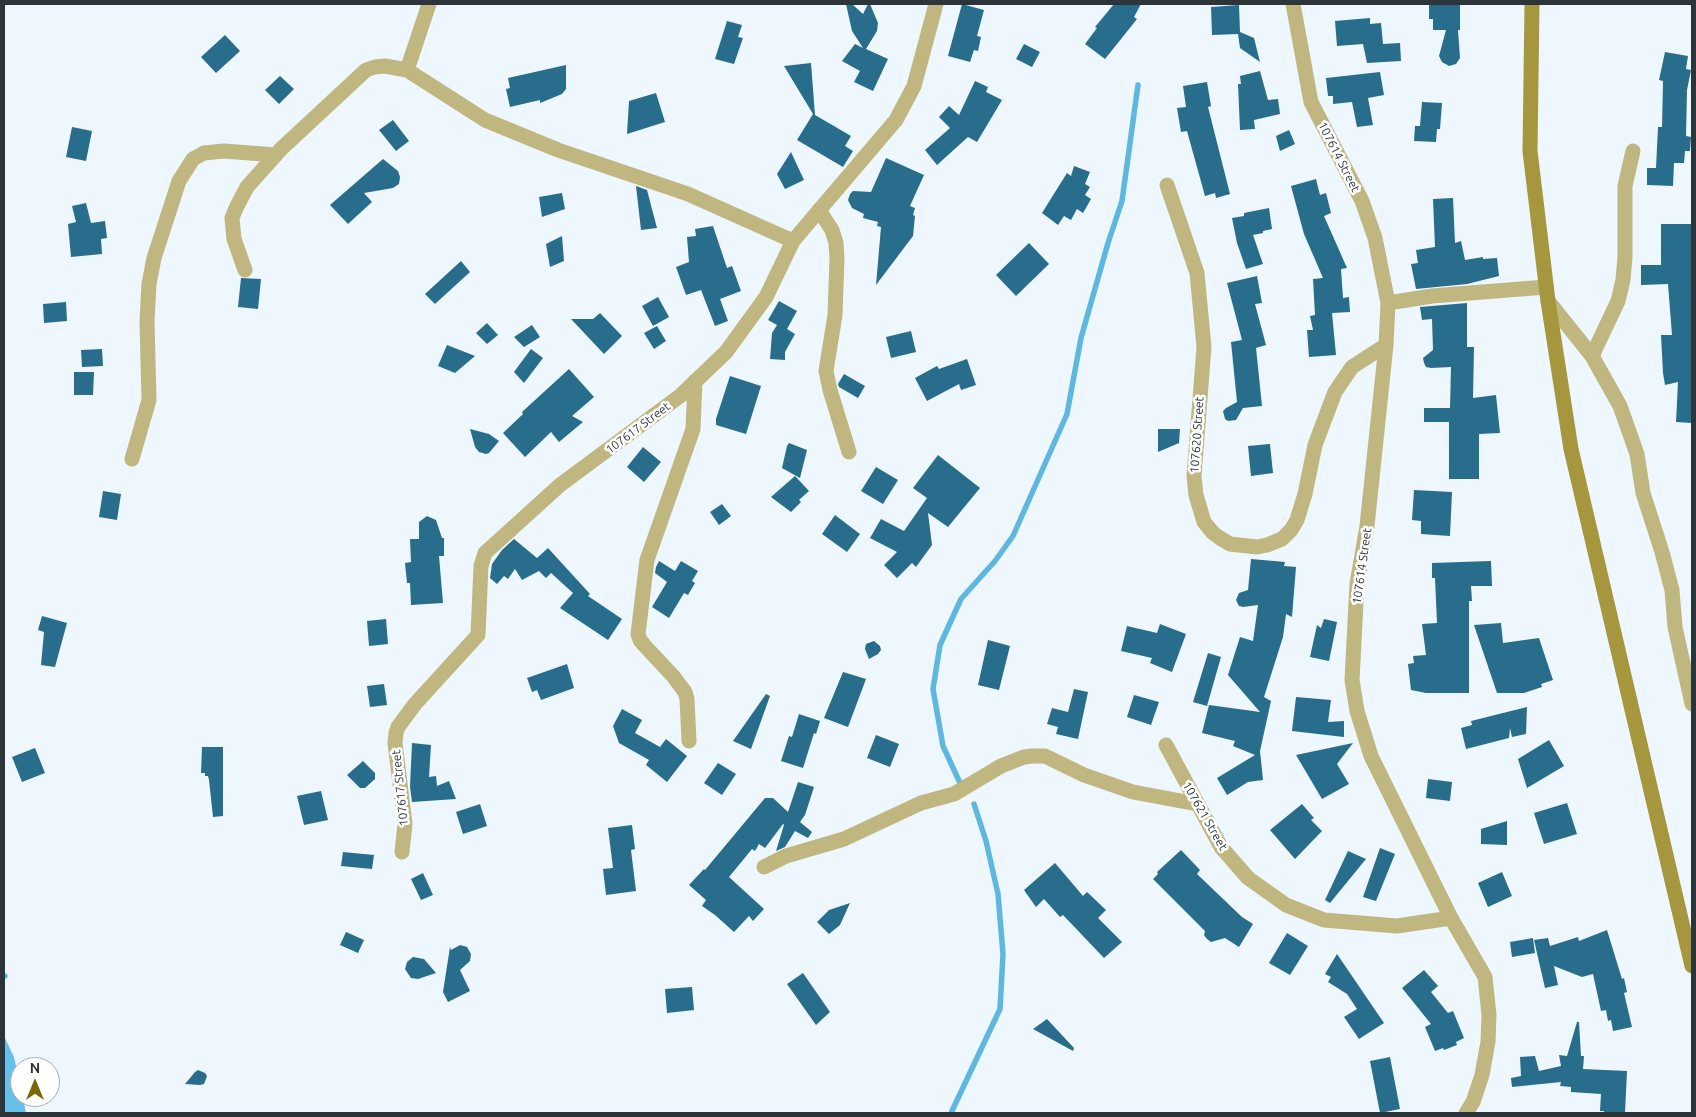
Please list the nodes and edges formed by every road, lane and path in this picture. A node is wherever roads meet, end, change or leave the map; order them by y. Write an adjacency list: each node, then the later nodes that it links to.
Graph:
1 (429, 4): 5 (street)
2 (936, 4): 9 (street, 107617 Street)
3 (1293, 4): 13 (street, 107614 Street)
4 (1532, 4): 12 (main road)
5 (407, 70): 7 (street); 10 (street)
6 (1633, 151): 15 (street)
7 (276, 155): 11 (street); 18 (street)
8 (1167, 185): 14 (street, 107620 Street)
9 (819, 210): 10 (street, 107617 Street); 17 (street)
10 (793, 241): 16 (street, 107617 Street)
11 (245, 270)
12 (1547, 294): 13 (street); 15 (street); 26 (main road)
13 (1388, 303): 14 (street, 107614 Street)
14 (1386, 345): 25 (street, 107614 Street)
15 (1592, 356): 19 (street)
16 (696, 381): 20 (street); 23 (street, 107617 Street)
17 (850, 452)
18 (132, 459)
19 (1692, 704)
20 (689, 740)
21 (1166, 745): 22 (street, 107621 Street)
22 (1197, 804): 24 (street); 25 (street, 107621 Street)
23 (402, 852)
24 (764, 867)
25 (1451, 918): 27 (street, 107614 Street)
26 (1692, 966)
27 (1466, 1113)

